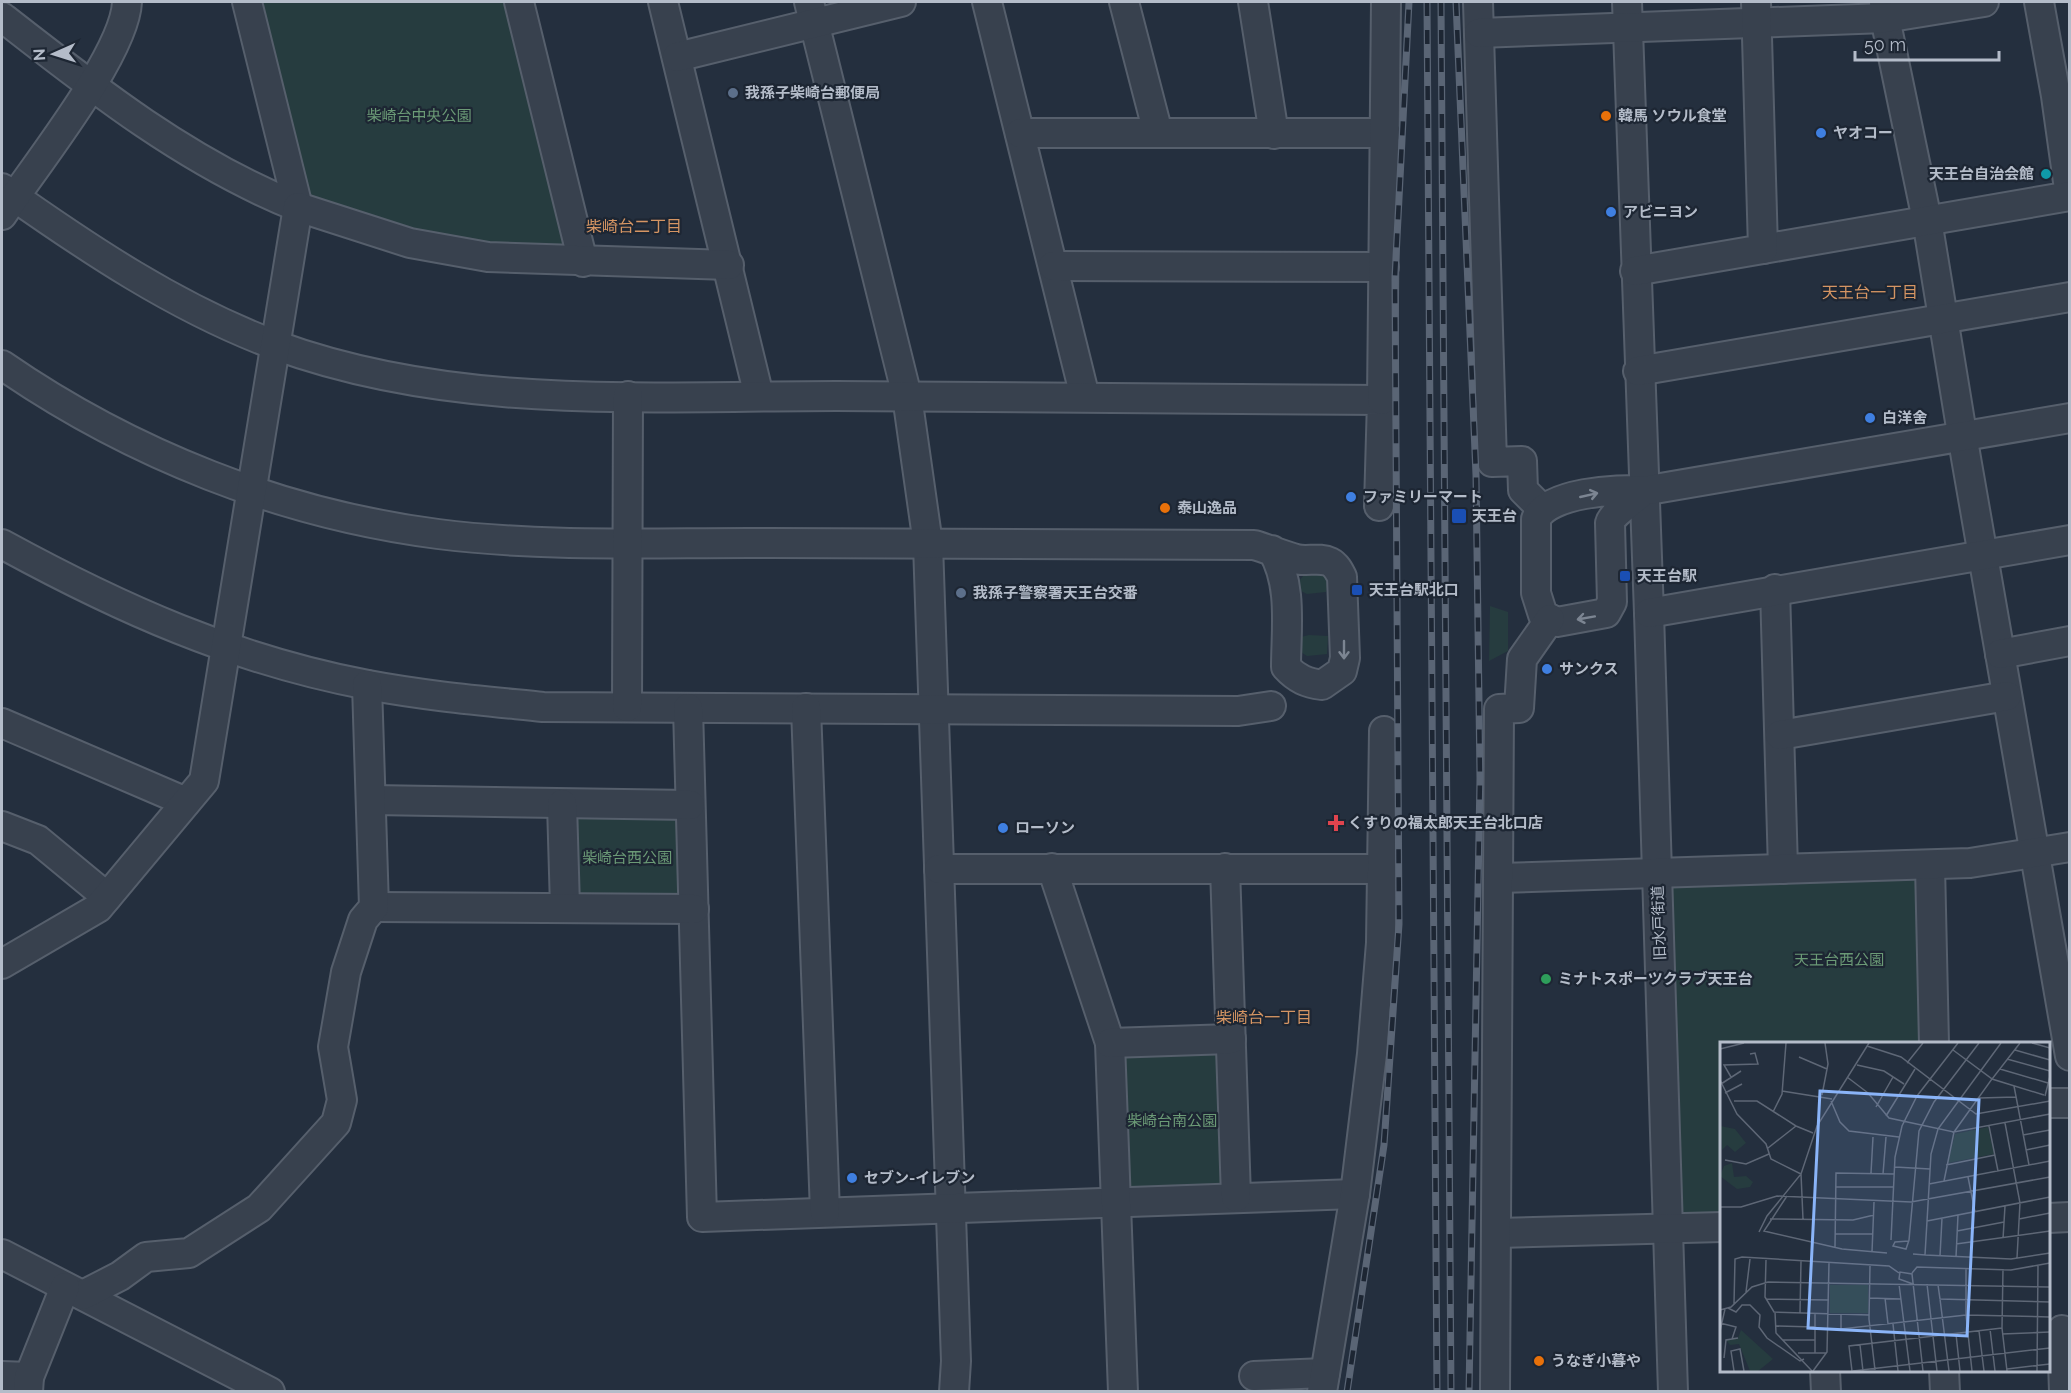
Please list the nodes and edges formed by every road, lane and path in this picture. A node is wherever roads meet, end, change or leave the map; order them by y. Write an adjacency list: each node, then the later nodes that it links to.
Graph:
1 (127, 2): 20 (street)
2 (247, 2): 28 (street)
3 (519, 2): 31 (street)
4 (663, 2): 19 (street)
5 (901, 2): 14 (street)
6 (987, 2): 22 (street)
7 (1125, 2): 23 (street)
8 (1253, 2): 25 (street)
9 (1386, 2): 24 (street)
10 (1478, 2): 18 (street)
11 (1984, 2): 13 (street)
12 (2039, 2): 21 (street)
13 (1885, 10): 15 (street); 29 (street)
14 (812, 12): 19 (street); 43 (street)
15 (1756, 12): 16 (street); 30 (street)
16 (1627, 14): 18 (street); 35 (street, 旧水戸街道)
17 (2, 17): 20 (street)
18 (1479, 33): 51 (street)
19 (677, 57): 32 (street)
20 (90, 86): 27 (street); 28 (street)
21 (2063, 95): 26 (street)
22 (1020, 133): 23 (street); 33 (street)
23 (1158, 133): 25 (street)
24 (1386, 133): 25 (street); 34 (street)
25 (1274, 134)
26 (2070, 196): 29 (street)
27 (6, 200): 38 (street)
28 (298, 207): 31 (street); 38 (street)
29 (1928, 220): 30 (street); 37 (street)
30 (1763, 249): 35 (street)
31 (583, 262): 32 (street)
32 (729, 265): 42 (street)
33 (1053, 266): 34 (street); 44 (street)
34 (1384, 267): 45 (street)
35 (1635, 271): 40 (street, 旧水戸街道)
36 (2070, 297): 37 (street)
37 (1943, 318): 40 (street); 47 (street)
38 (276, 345): 41 (street); 48 (street)
39 (2, 365): 48 (street)
40 (1638, 370): 49 (street, 旧水戸街道)
41 (628, 396): 42 (street); 53 (street)
42 (759, 396): 43 (street)
43 (907, 396): 44 (street); 55 (street)
44 (1085, 397): 45 (street)
45 (1382, 400): 50 (street)
46 (2070, 418): 47 (street)
47 (1962, 436): 49 (street); 56 (street)
48 (252, 490): 53 (street); 62 (street)
49 (1643, 491): 51 (street, one-way to 49); 59 (street, 旧水戸街道); 60 (street, one-way to 60)
50 (1379, 506)
51 (1542, 508): 60 (street)
52 (2070, 540): 56 (street)
53 (628, 542): 55 (street); 69 (street)
54 (2, 544): 62 (street)
55 (928, 544): 57 (street); 72 (street)
56 (1983, 555): 58 (street); 63 (street)
57 (1291, 572): 64 (street); 66 (street, one-way to 66)
58 (1775, 589): 59 (street); 75 (street)
59 (1649, 613): 89 (street, 旧水戸街道)
60 (1550, 620): 90 (street)
61 (2070, 641): 63 (street)
62 (227, 646): 65 (street); 77 (street)
63 (2000, 654): 67 (street)
64 (1286, 668): 66 (street); 68 (street)
65 (367, 685): 69 (street); 76 (street)
66 (1322, 685): 68 (street)
67 (2007, 696): 75 (street); 82 (street)
68 (1270, 706): 72 (street)
69 (627, 707): 70 (street)
70 (688, 708): 71 (street); 79 (street)
71 (806, 708): 72 (street); 106 (street)
72 (934, 709): 87 (street)
73 (2, 723): 77 (street)
74 (1383, 731): 88 (street)
75 (1779, 735): 86 (street)
76 (372, 800): 78 (street); 92 (street)
77 (186, 802): 91 (street)
78 (562, 804): 79 (street); 93 (street)
79 (690, 805): 94 (street)
80 (2, 826): 91 (street)
81 (2070, 847): 82 (street)
82 (2035, 853): 83 (street); 99 (street)
83 (1930, 865): 86 (street); 97 (street)
84 (1052, 868): 85 (street); 87 (street); 98 (street)
85 (1225, 868): 88 (street); 96 (street)
86 (1783, 868): 89 (street)
87 (939, 869): 105 (street)
88 (1380, 869): 102 (street)
89 (1657, 873): 90 (street); 110 (street, 旧水戸街道)
90 (1499, 878): 111 (street)
91 (107, 897): 95 (street)
92 (374, 907): 93 (street); 113 (street)
93 (565, 907): 94 (street)
94 (694, 909): 106 (street)
95 (2, 964)
96 (1231, 1039): 98 (street); 103 (street)
97 (1934, 1042)
98 (1110, 1043): 104 (street)
99 (2070, 1056)
100 (2050, 1103): 101 (street)
101 (2070, 1103)
102 (1355, 1194): 103 (street); 119 (street)
103 (1236, 1197): 104 (street)
104 (1116, 1201): 105 (street); 122 (street)
105 (950, 1209): 106 (street); 121 (street)
106 (825, 1212)
107 (2070, 1217): 108 (street)
108 (2050, 1218)
109 (1720, 1227): 110 (street)
110 (1668, 1229): 111 (street); 124 (street, 旧水戸街道)
111 (1497, 1233): 123 (street)
112 (2, 1254): 113 (street)
113 (74, 1291): 118 (street); 120 (street)
114 (2060, 1330): 127 (street)
115 (1825, 1372): 125 (street)
116 (1944, 1372): 126 (street)
117 (1254, 1376): 119 (street)
118 (20, 1382)
119 (1324, 1382)
120 (270, 1392)
121 (954, 1392)
122 (1123, 1392)
123 (1495, 1392)
124 (1673, 1392)
125 (1826, 1392)
126 (1944, 1392)
127 (2064, 1392)

